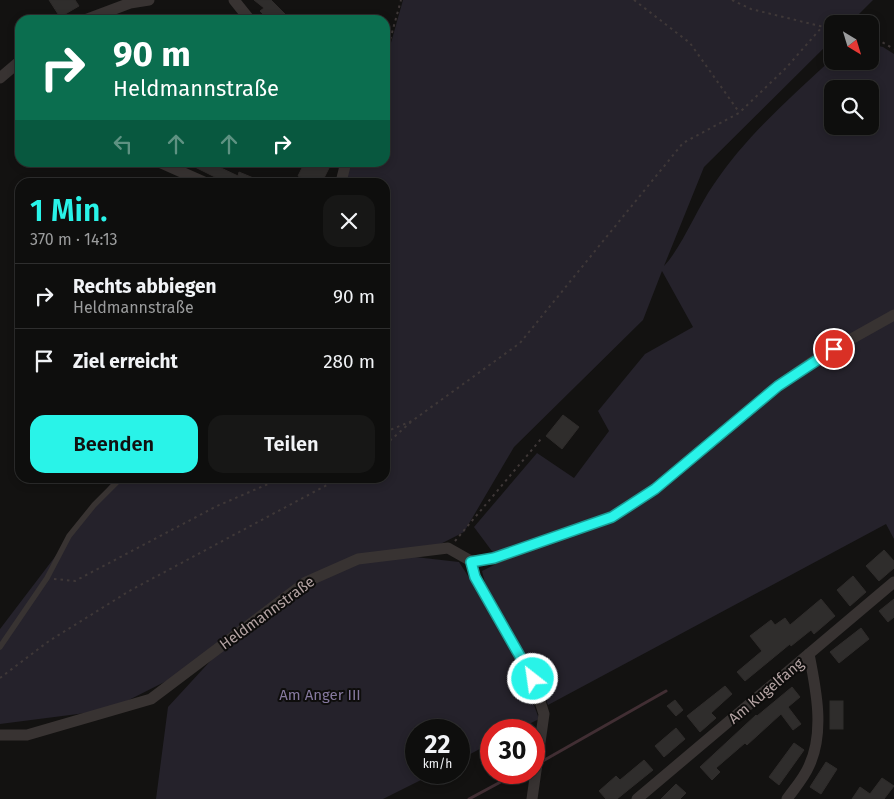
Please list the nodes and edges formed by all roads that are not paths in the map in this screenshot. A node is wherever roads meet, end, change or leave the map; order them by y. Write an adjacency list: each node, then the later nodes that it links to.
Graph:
1 (149, 0): 3 (street)
2 (234, 0): 4 (street)
3 (98, 15)
4 (246, 15)
5 (15, 65): 6 (street)
6 (0, 78)
7 (170, 167): 8 (street)
8 (195, 178)
9 (894, 316): 11 (street)
10 (116, 483): 13 (lane)
11 (471, 562): 15 (street, Heldmannstraße); 16 (street)
12 (894, 582): 14 (street, Am Kugelfang)
13 (0, 647)
14 (809, 654): 17 (street, Am Kugelfang); 18 (street)
15 (0, 735)
16 (532, 799)
17 (637, 799)
18 (787, 799)

